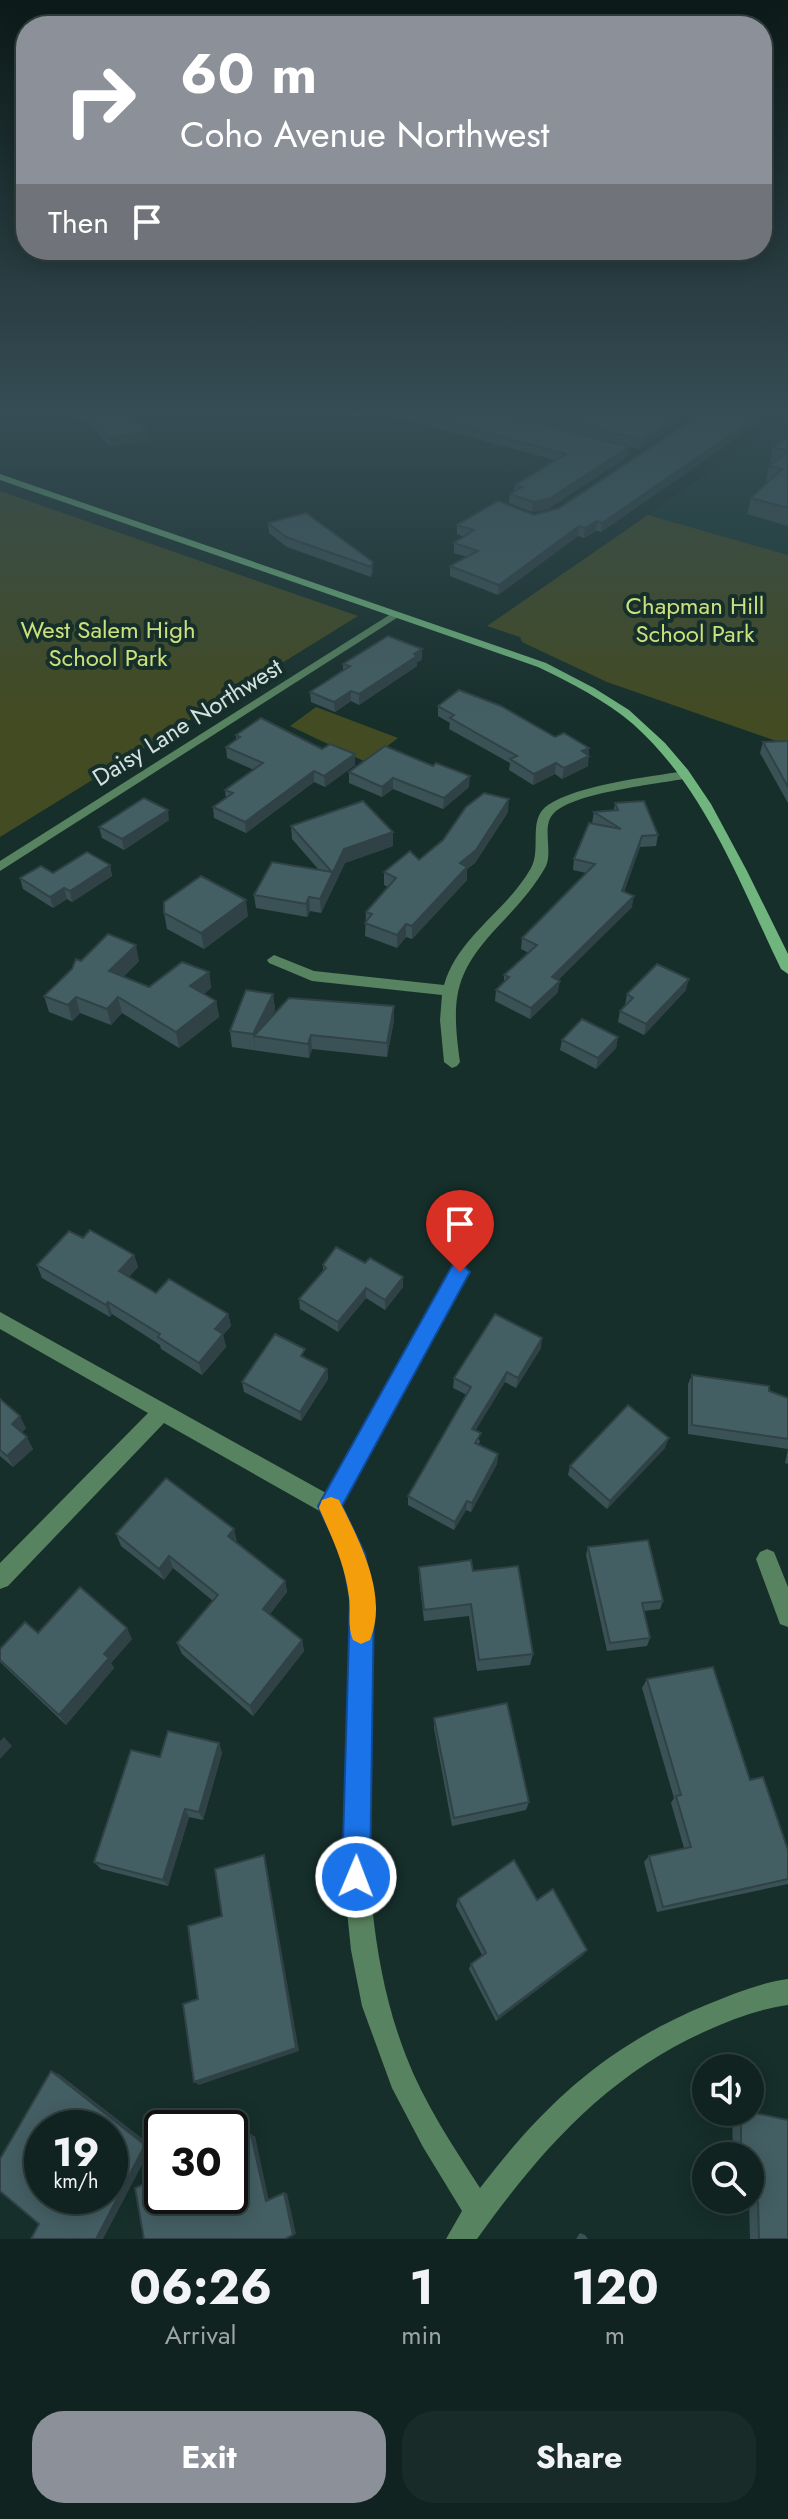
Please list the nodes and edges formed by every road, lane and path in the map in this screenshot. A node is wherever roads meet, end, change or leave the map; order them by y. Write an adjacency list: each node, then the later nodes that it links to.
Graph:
1 (109, 514): 2 (main road)
2 (398, 614): 3 (main road); 4 (street, Daisy Lane Northwest)
3 (685, 775): 6 (main road); 7 (street)
4 (0, 867)
5 (274, 960): 7 (street)
6 (788, 969)
7 (449, 991): 8 (street)
8 (452, 1062)
9 (460, 1272): 12 (street)
10 (0, 1320): 11 (street)
11 (162, 1412): 12 (street); 14 (street)
12 (330, 1506): 17 (street)
13 (767, 1559): 15 (street)
14 (0, 1578)
15 (788, 1616)
16 (788, 1992): 17 (street)
17 (479, 2212): 18 (street)
18 (460, 2239)

